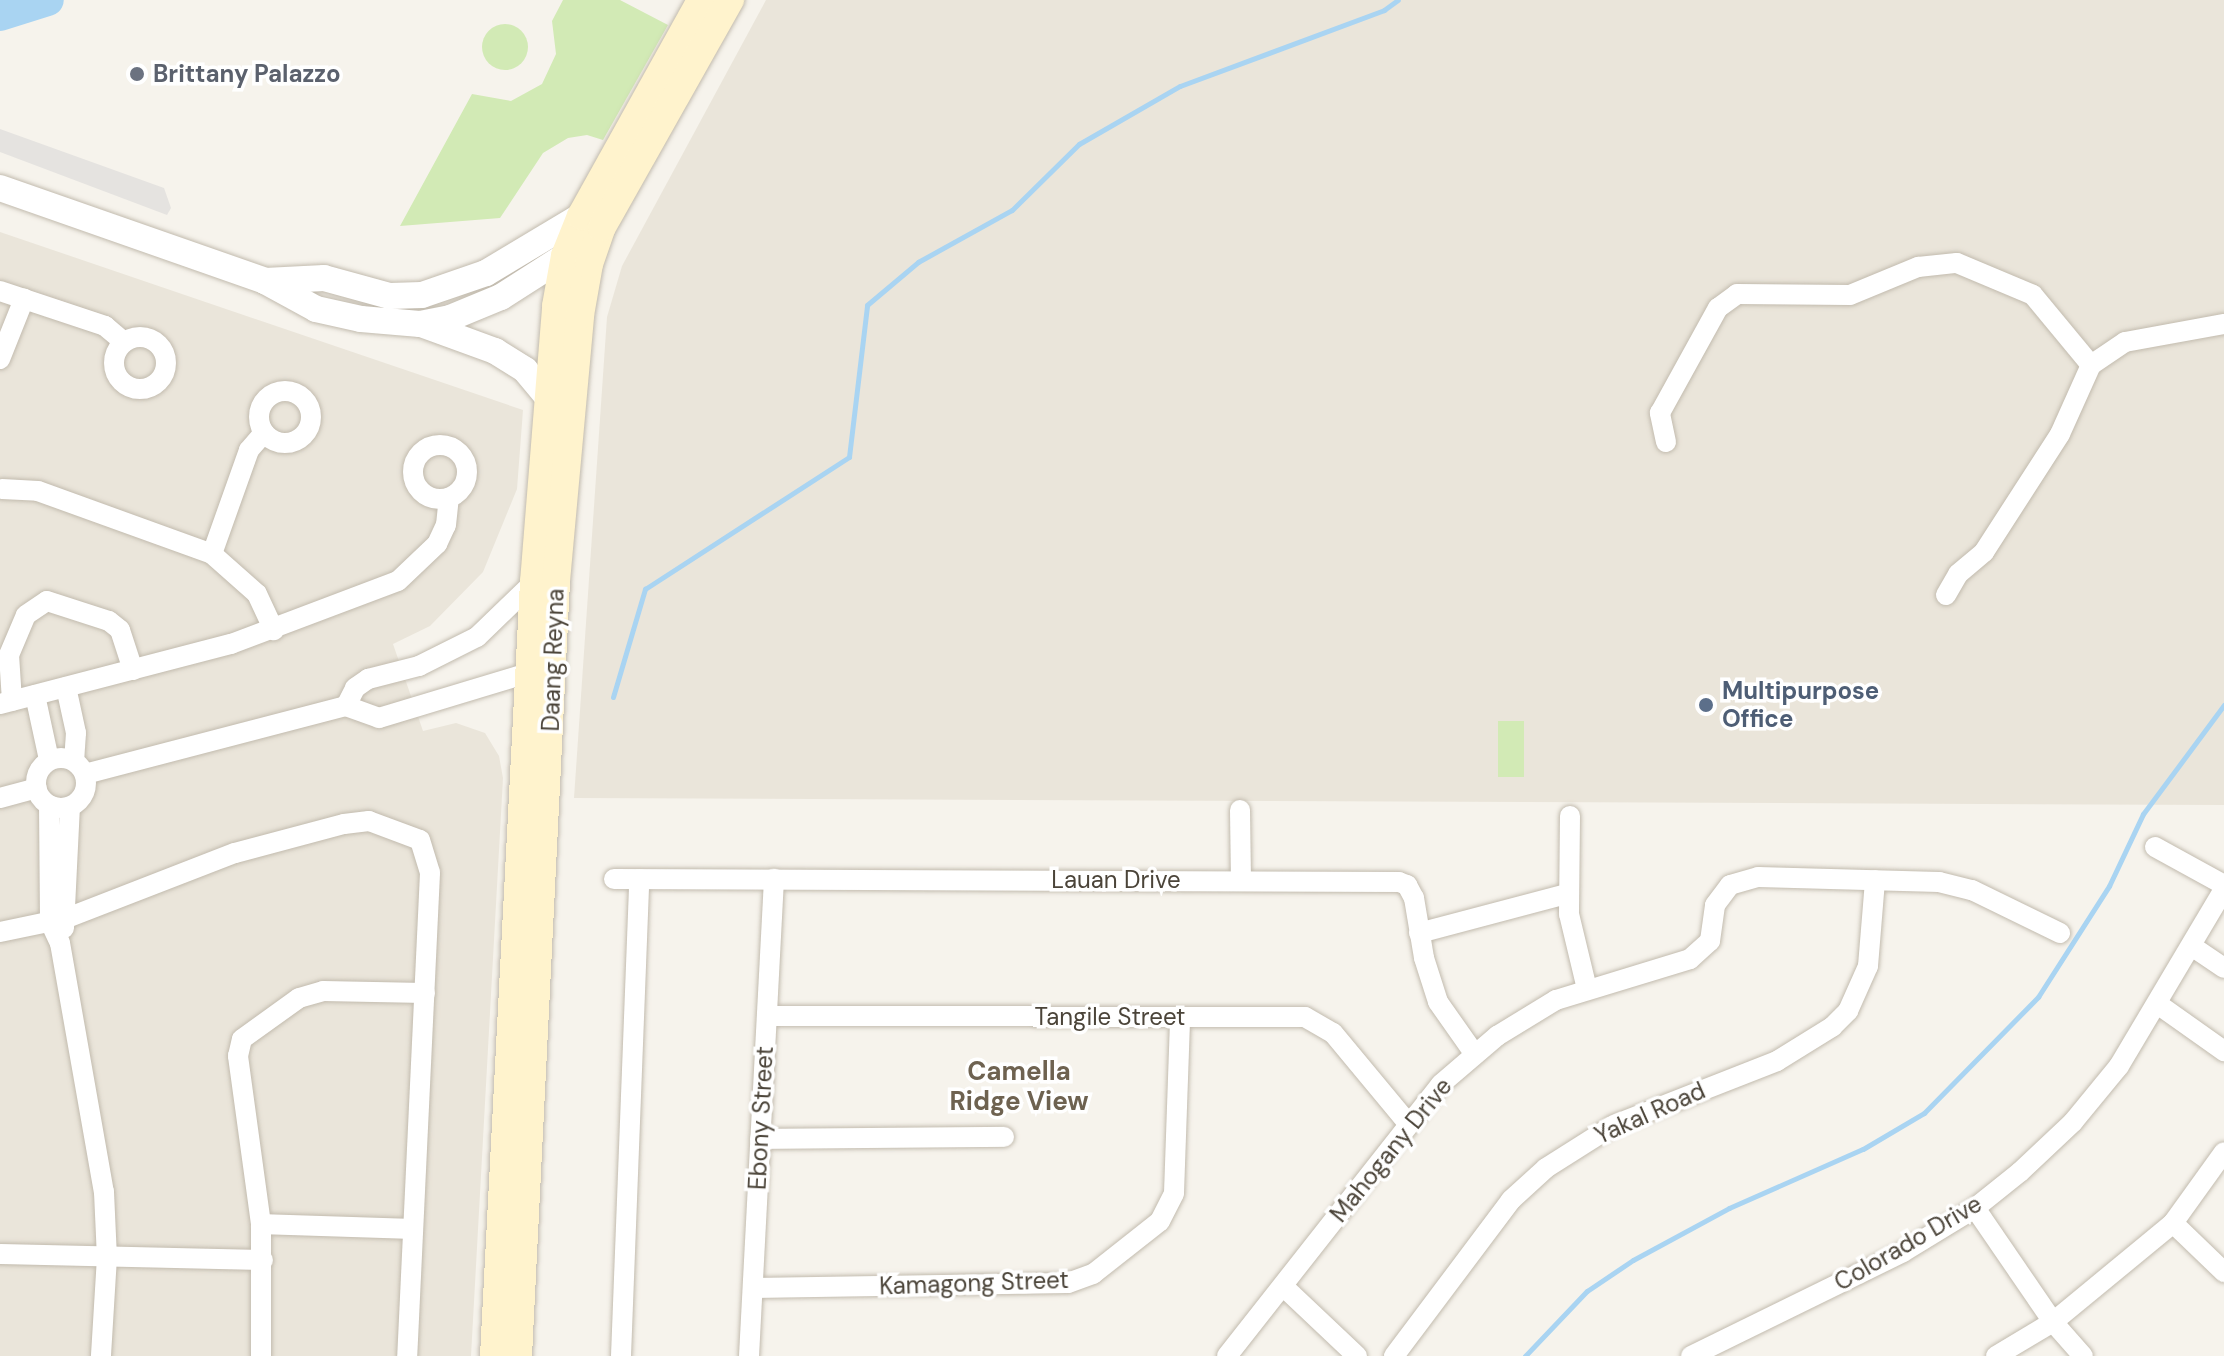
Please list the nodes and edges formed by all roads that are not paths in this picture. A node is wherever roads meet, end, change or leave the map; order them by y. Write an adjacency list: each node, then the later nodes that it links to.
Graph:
1 (701, 0): 4 (main road, Daang Reyna)
2 (730, 0): 4 (main road, Daang Reyna)
3 (0, 188): 6 (street)
4 (592, 222): 5 (main road, Daang Reyna); 6 (street)
5 (577, 260): 9 (street); 14 (main road, Daang Reyna); 20 (main road, Daang Reyna)
6 (265, 281): 9 (street)
7 (0, 291): 8 (street)
8 (24, 299): 11 (street); 12 (street)
9 (420, 324): 14 (street)
10 (2224, 324): 13 (street)
11 (124, 342)
12 (0, 359)
13 (2091, 365): 16 (street); 21 (street)
14 (550, 400): 20 (main road, Daang Reyna)
15 (264, 433): 19 (street)
16 (1666, 442)
17 (1, 494): 19 (street)
18 (449, 498): 22 (street)
19 (212, 554): 22 (street)
20 (545, 581): 23 (main road, Daang Reyna); 28 (street)
21 (1946, 595)
22 (274, 630): 24 (street)
23 (541, 669): 28 (street); 74 (main road, Daang Reyna); 75 (main road, Daang Reyna)
24 (133, 670): 25 (street); 27 (street)
25 (66, 687): 26 (street); 30 (street)
26 (35, 695): 27 (street); 29 (street)
27 (6, 702)
28 (346, 706): 30 (street)
29 (49, 760): 30 (street); 32 (street)
30 (79, 767): 32 (street)
31 (0, 798): 32 (street)
32 (52, 800): 43 (street)
33 (1240, 810): 39 (street)
34 (1570, 816): 42 (street)
35 (2155, 847): 41 (street)
36 (614, 879): 37 (street, Lauan Drive)
37 (639, 879): 38 (street, Lauan Drive); 76 (street)
38 (774, 879): 39 (street, Lauan Drive); 52 (street, Ebony Street)
39 (1241, 880): 45 (street, Lauan Drive)
40 (1875, 880): 46 (street); 49 (street, Mahogany Drive); 80 (street, Yakal Road)
41 (2224, 887): 47 (street, Colorado Drive)
42 (1567, 894): 45 (street); 49 (street)
43 (58, 920): 44 (street); 50 (street); 65 (street)
44 (0, 932)
45 (1419, 933): 55 (street, Lauan Drive)
46 (2060, 933)
47 (2193, 947): 48 (street); 51 (street, Colorado Drive)
48 (2224, 968)
49 (1587, 989): 55 (street, Mahogany Drive)
50 (425, 993): 62 (street); 63 (street)
51 (2159, 1005): 54 (street); 60 (street, Colorado Drive)
52 (767, 1016): 53 (street, Tangile Street); 58 (street, Ebony Street)
53 (1180, 1017): 56 (street, Tangile Street); 68 (street, Kamagong Street)
54 (2224, 1051)
55 (1474, 1053): 56 (street, Mahogany Drive)
56 (1407, 1122): 69 (street, Mahogany Drive)
57 (1004, 1137): 58 (street)
58 (760, 1139): 68 (street, Ebony Street)
59 (2224, 1152): 61 (street)
60 (1975, 1208): 70 (street); 81 (street, Colorado Drive)
61 (2173, 1223): 67 (street); 70 (street)
62 (261, 1224): 63 (street); 66 (street)
63 (412, 1229): 73 (street)
64 (0, 1254): 65 (street)
65 (107, 1257): 66 (street); 71 (street)
66 (263, 1260): 72 (street)
67 (2224, 1272)
68 (753, 1288): 77 (street, Ebony Street)
69 (1285, 1288): 78 (street, Mahogany Drive); 79 (street)
70 (2053, 1322): 82 (street); 83 (street)
71 (101, 1356)
72 (261, 1356)
73 (407, 1356)
74 (494, 1356)
75 (518, 1356)
76 (621, 1356)
77 (749, 1356)
78 (1227, 1356)
79 (1357, 1356)
80 (1394, 1356)
81 (1691, 1356)
82 (1996, 1356)
83 (2083, 1356)

